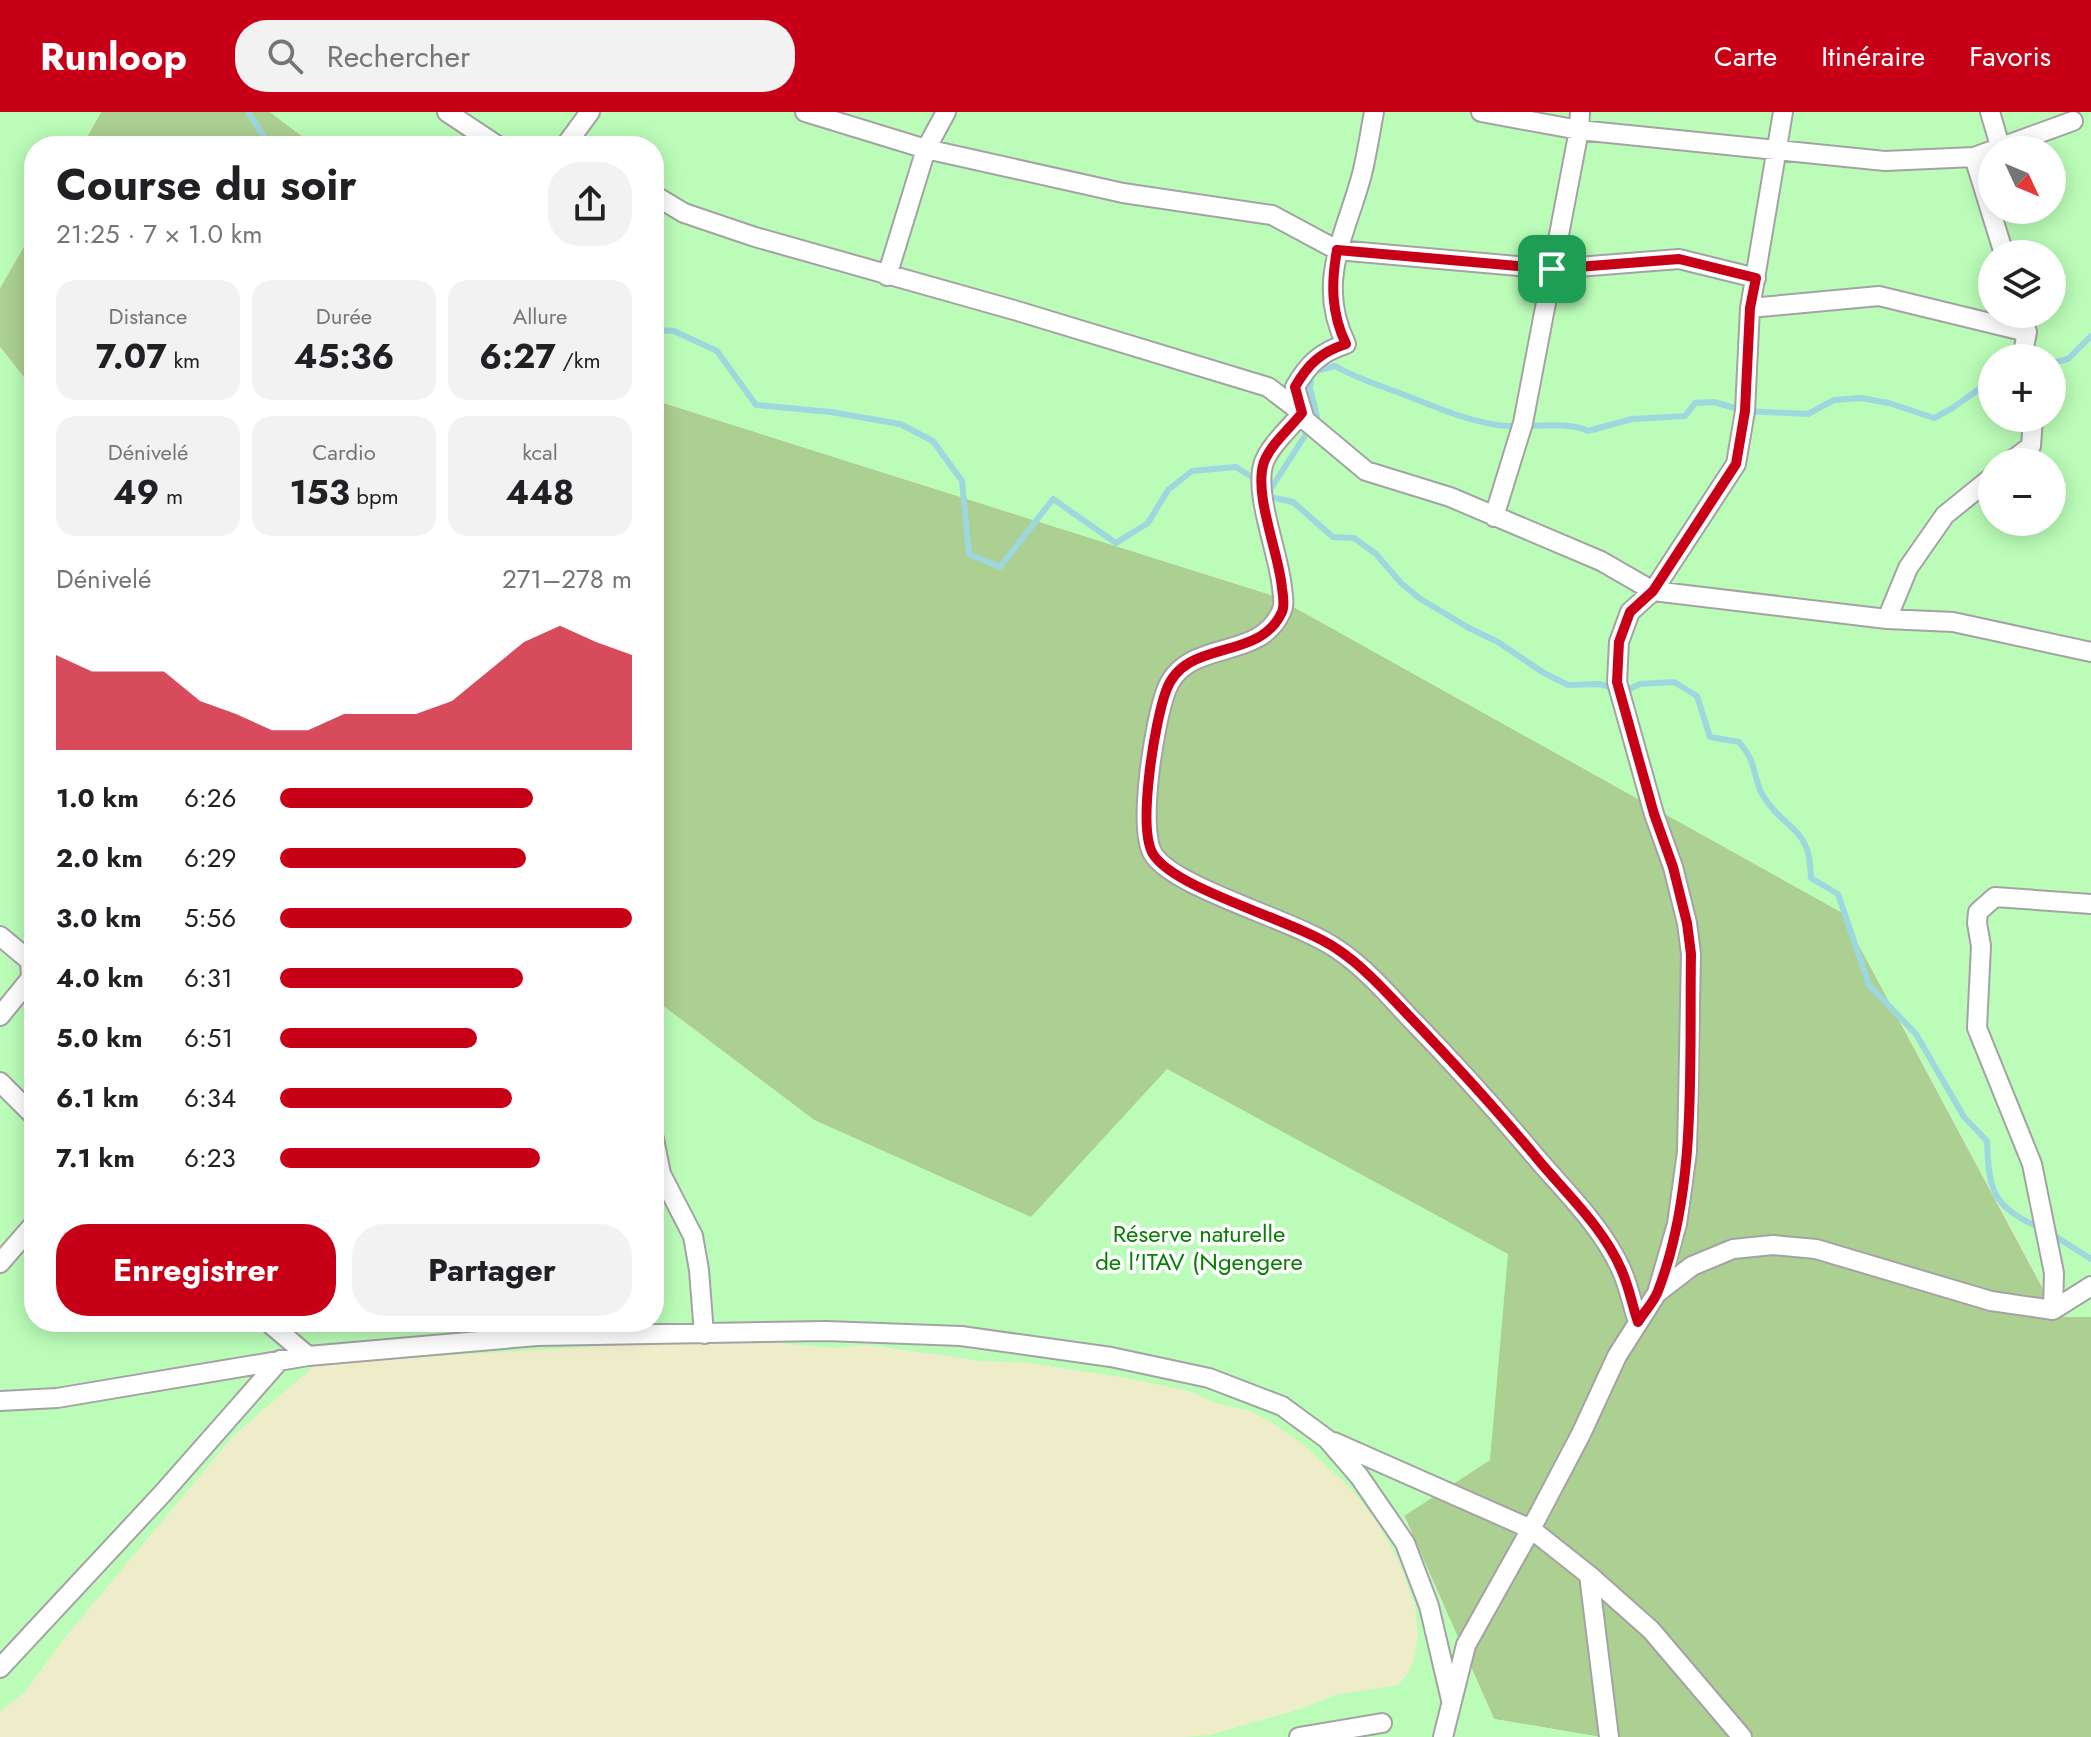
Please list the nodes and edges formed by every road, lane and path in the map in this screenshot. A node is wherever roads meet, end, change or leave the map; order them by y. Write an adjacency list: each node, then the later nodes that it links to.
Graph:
1 (447, 112): 11 (street)
2 (590, 112): 12 (street)
3 (805, 112): 15 (street)
4 (946, 112): 15 (street)
5 (1374, 112): 21 (street)
6 (1481, 112): 9 (street)
7 (1783, 112): 16 (street)
8 (1990, 112): 13 (street)
9 (1580, 121): 16 (street); 22 (street)
10 (2073, 121): 14 (street)
11 (483, 136)
12 (573, 136)
13 (1997, 136)
14 (2029, 136)
15 (926, 149): 21 (street); 23 (street)
16 (1778, 152): 18 (street); 24 (street)
17 (1978, 155): 18 (street)
18 (1974, 157): 20 (street)
19 (664, 201): 23 (street)
20 (2000, 240)
21 (1337, 250): 22 (street); 29 (street)
22 (1552, 269): 24 (street); 31 (street)
23 (887, 276): 29 (street)
24 (1756, 278): 25 (street)
25 (1750, 308): 27 (street); 32 (street)
26 (2026, 328): 27 (street)
27 (2027, 332): 28 (street)
28 (2025, 344)
29 (1309, 421): 31 (street); 48 (street)
30 (1978, 488): 33 (street)
31 (1494, 517): 32 (street)
32 (1653, 591): 33 (street); 46 (street)
33 (1887, 619): 34 (street)
34 (2091, 652)
35 (2091, 904): 47 (street)
36 (0, 936): 37 (street)
37 (24, 956)
38 (24, 987): 39 (street)
39 (0, 1016)
40 (0, 1082): 41 (street)
41 (24, 1106)
42 (664, 1180): 50 (street)
43 (24, 1235): 44 (street)
44 (0, 1263)
45 (2091, 1286): 47 (street)
46 (1657, 1293): 47 (street); 48 (street)
47 (2053, 1310)
48 (1638, 1322): 55 (street)
49 (280, 1332): 51 (street)
50 (704, 1334): 51 (street); 54 (street)
51 (308, 1356): 52 (street)
52 (280, 1360): 53 (street); 57 (street)
53 (0, 1401)
54 (1327, 1439): 55 (street); 58 (street)
55 (1531, 1529): 56 (street); 58 (street)
56 (1589, 1575): 62 (street); 63 (street)
57 (0, 1668)
58 (1451, 1700): 61 (street)
59 (1299, 1737): 60 (street)
60 (1375, 1737)
61 (1443, 1737)
62 (1609, 1737)
63 (1742, 1737)

